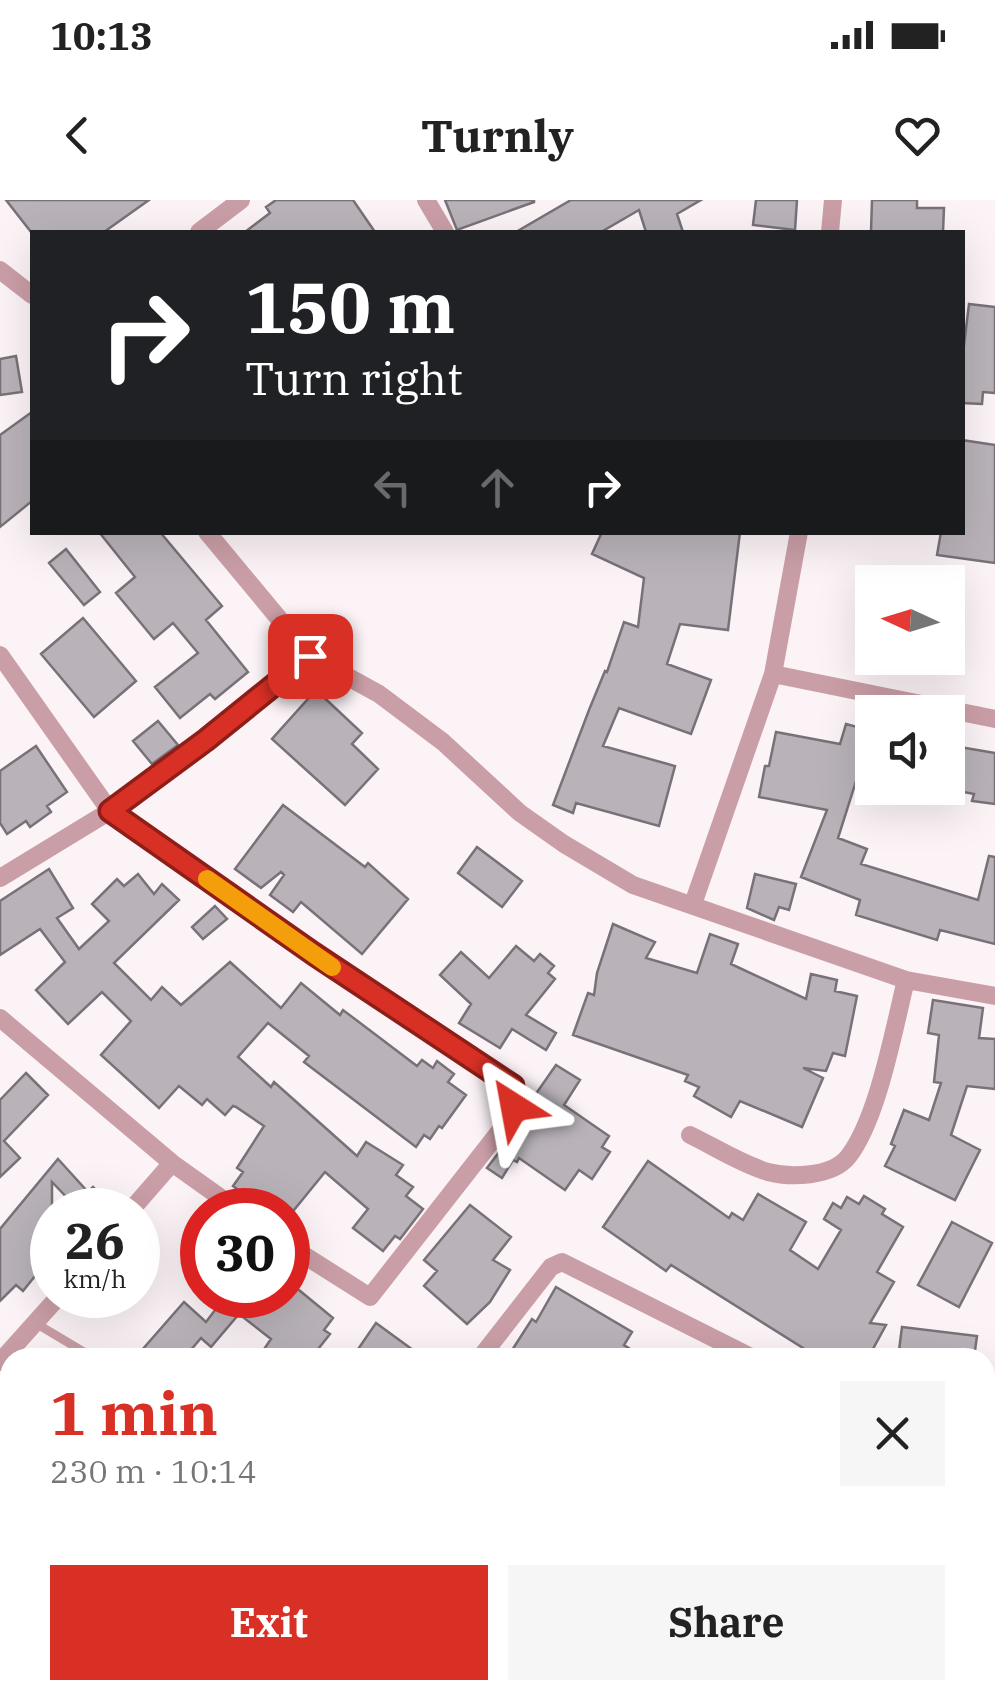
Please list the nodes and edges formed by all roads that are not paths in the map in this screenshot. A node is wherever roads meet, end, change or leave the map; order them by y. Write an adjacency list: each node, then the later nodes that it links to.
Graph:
1 (241, 200): 4 (street)
2 (426, 200): 5 (street)
3 (833, 200): 6 (street)
4 (202, 230)
5 (444, 230)
6 (830, 230)
7 (0, 270): 8 (street)
8 (30, 293)
9 (209, 535): 12 (street)
10 (798, 535): 13 (street)
11 (0, 655): 15 (street)
12 (310, 656): 15 (street); 17 (street)
13 (773, 674): 14 (street); 17 (street)
14 (995, 720)
15 (110, 811): 16 (street); 25 (street)
16 (0, 878)
17 (694, 904): 18 (street)
18 (906, 980): 19 (street); 21 (street)
19 (995, 996)
20 (1, 1021): 22 (street)
21 (690, 1135)
22 (172, 1162): 23 (street); 24 (street)
23 (150, 1188)
24 (208, 1188)
25 (310, 1259)
26 (42, 1318): 27 (street)
27 (37, 1324): 28 (street); 29 (lane)
28 (14, 1348)
29 (81, 1348)
30 (488, 1348): 31 (street)
31 (733, 1348)

